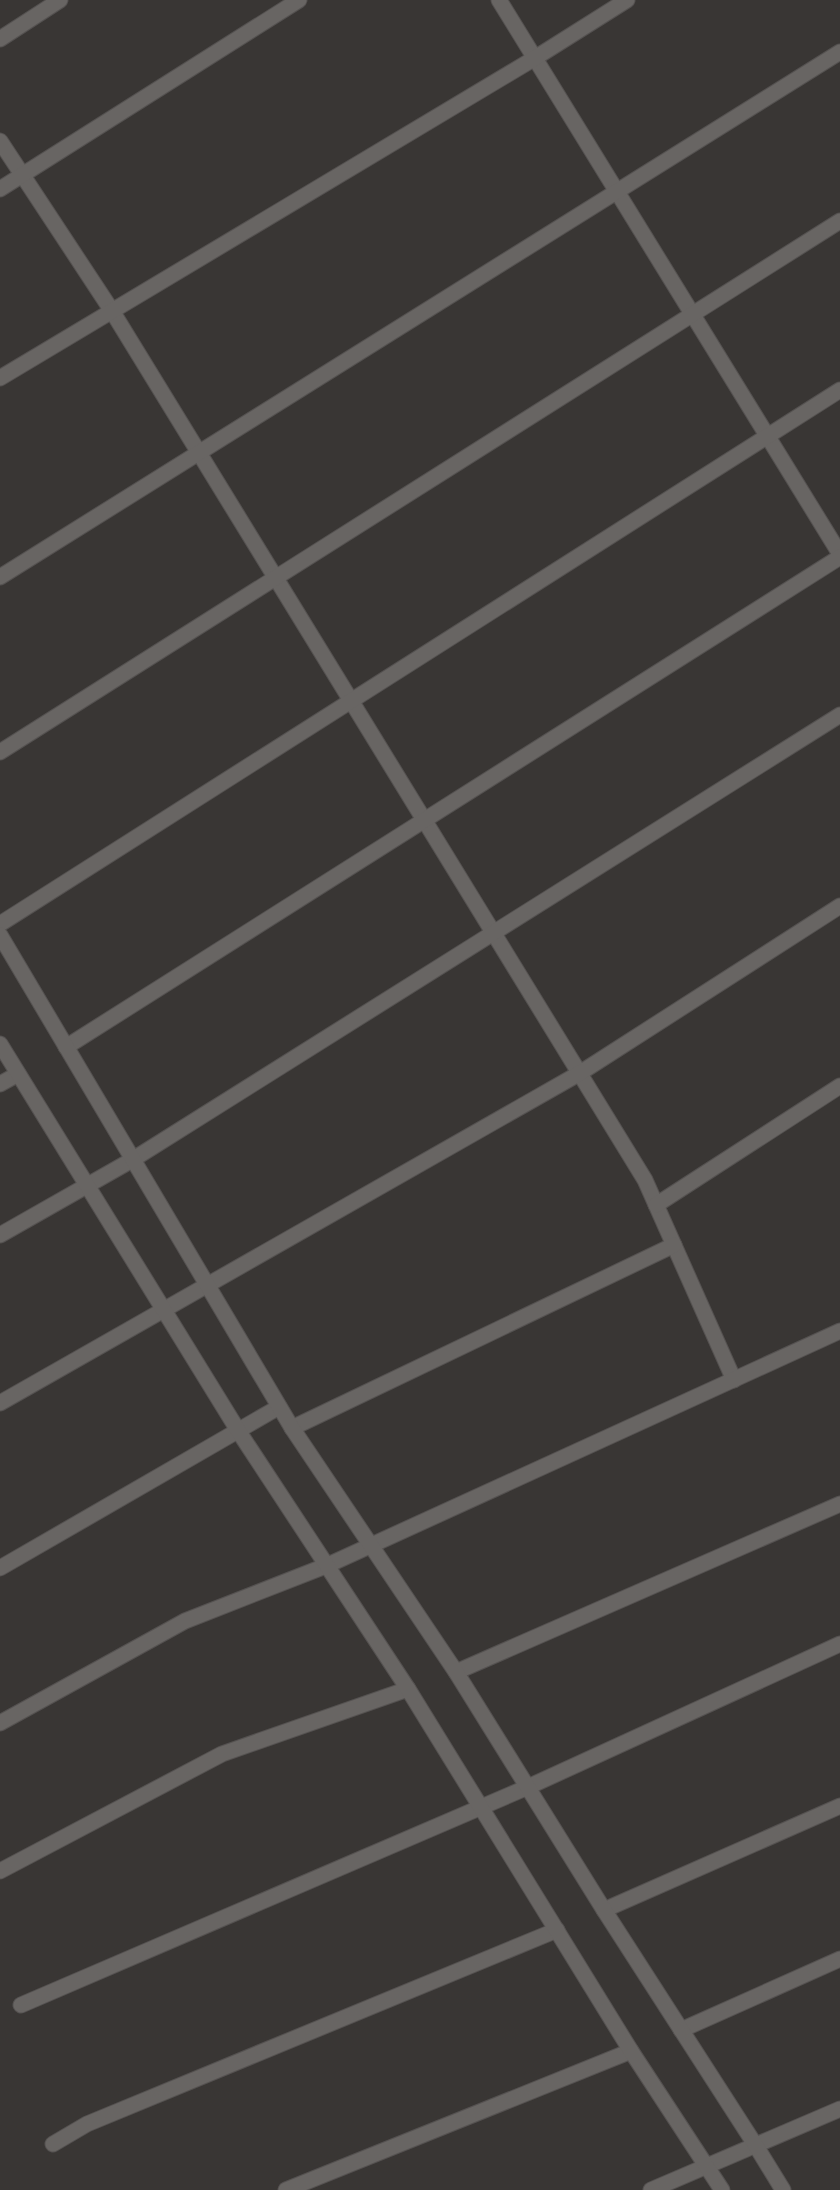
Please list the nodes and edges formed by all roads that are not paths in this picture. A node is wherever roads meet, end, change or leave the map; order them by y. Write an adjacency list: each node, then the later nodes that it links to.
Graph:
1 (60, 0): 5 (street)
2 (299, 0): 9 (street)
3 (499, 0): 7 (street)
4 (628, 0): 7 (street)
5 (0, 39)
6 (840, 52): 11 (street)
7 (535, 58): 11 (street); 13 (street)
8 (0, 141): 9 (street)
9 (22, 175): 10 (street); 13 (street)
10 (0, 189)
11 (617, 191): 14 (street); 18 (street)
12 (840, 222): 14 (street)
13 (112, 311): 15 (street); 18 (street)
14 (693, 314): 17 (street); 21 (street)
15 (0, 378)
16 (840, 390): 17 (street)
17 (767, 436): 19 (street); 22 (street)
18 (198, 453): 20 (street); 21 (street)
19 (840, 556): 25 (street)
20 (0, 577)
21 (276, 578): 22 (street); 24 (street)
22 (351, 701): 25 (street); 27 (street)
23 (840, 716): 28 (street)
24 (0, 752)
25 (425, 820): 28 (street); 31 (street)
26 (840, 906): 32 (street)
27 (0, 924)
28 (493, 933): 32 (street); 36 (street)
29 (0, 935): 31 (street)
30 (0, 1044): 33 (street)
31 (66, 1047): 36 (street)
32 (580, 1073): 38 (street); 41 (street)
33 (18, 1074): 34 (street); 37 (street)
34 (0, 1084)
35 (840, 1086): 38 (street)
36 (132, 1160): 37 (street); 41 (street)
37 (87, 1185): 39 (street); 42 (street)
38 (656, 1205): 40 (street)
39 (0, 1235)
40 (674, 1245): 44 (street); 47 (street)
41 (206, 1287): 42 (street); 46 (street)
42 (163, 1311): 45 (street); 48 (street)
43 (840, 1332): 44 (street)
44 (734, 1380): 50 (street)
45 (0, 1403)
46 (279, 1407): 47 (street); 48 (street)
47 (292, 1428): 50 (street)
48 (238, 1432): 51 (street); 52 (street)
49 (840, 1504): 54 (street)
50 (372, 1545): 51 (street); 54 (street)
51 (328, 1565): 55 (street); 56 (street)
52 (0, 1568)
53 (840, 1644): 57 (street)
54 (456, 1672): 57 (street)
55 (408, 1689): 59 (street); 60 (street)
56 (0, 1723)
57 (528, 1787): 59 (street); 61 (street)
58 (840, 1806): 61 (street)
59 (482, 1807): 62 (street); 64 (street)
60 (0, 1872)
61 (604, 1910): 65 (street)
62 (557, 1930): 66 (street); 68 (street)
63 (840, 1959): 65 (street)
64 (21, 2006)
65 (681, 2030): 69 (street)
66 (631, 2051): 70 (street); 71 (street)
67 (840, 2108): 69 (street)
68 (53, 2144)
69 (756, 2146): 70 (street); 74 (street)
70 (707, 2166): 72 (street); 73 (street)
71 (286, 2190)
72 (651, 2190)
73 (722, 2190)
74 (783, 2190)

